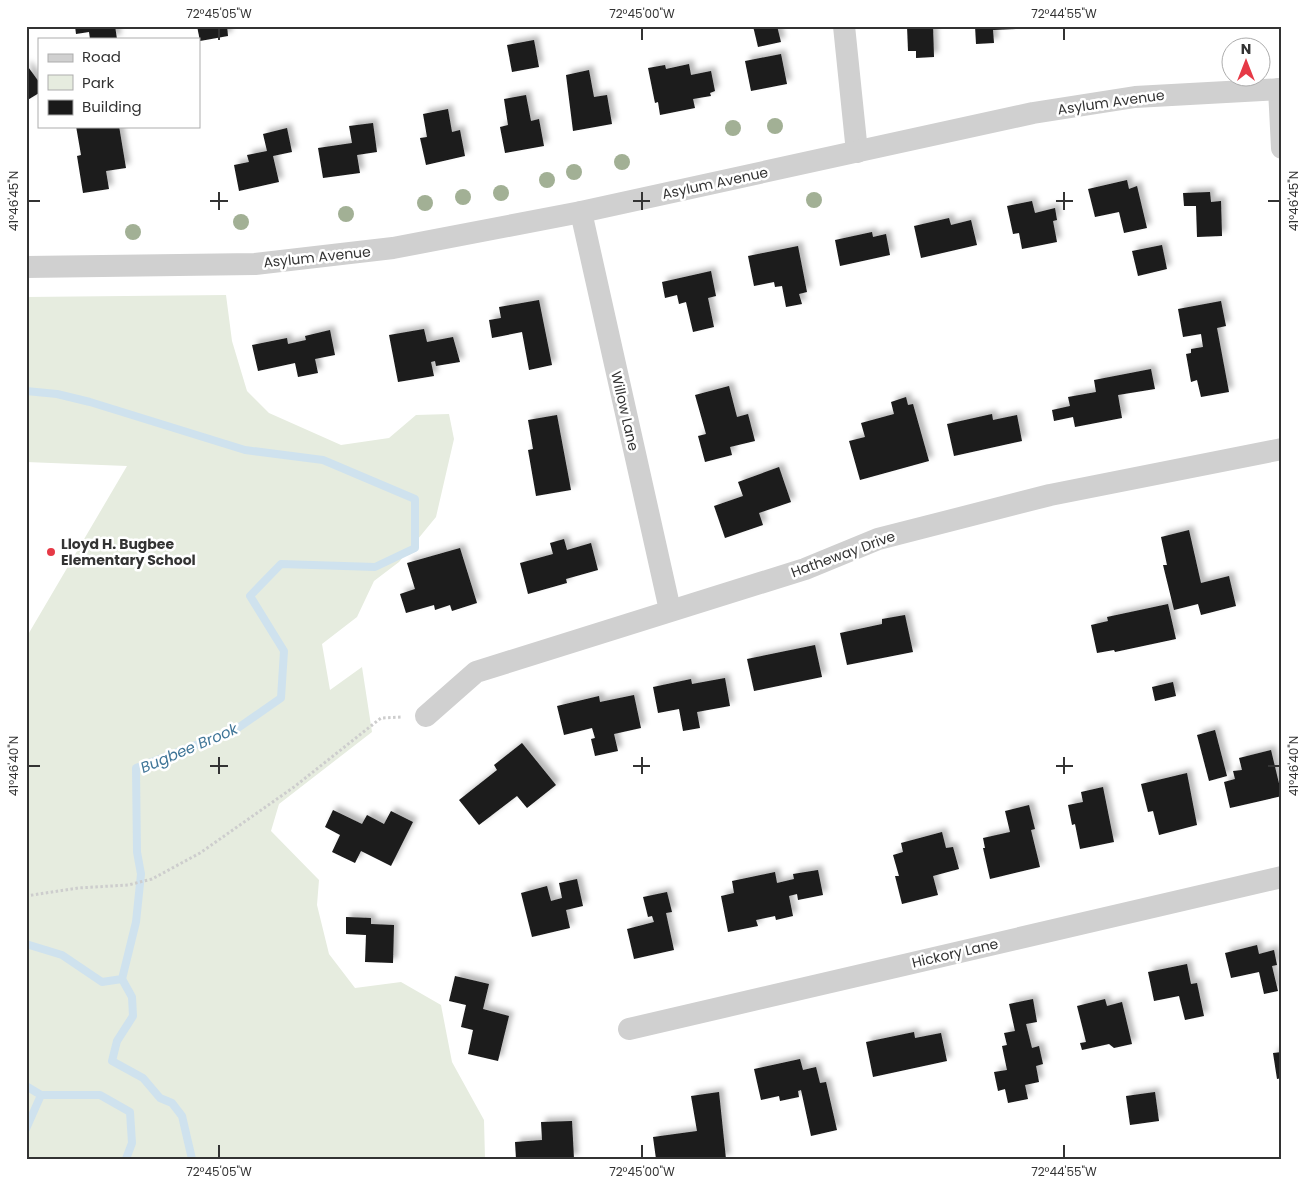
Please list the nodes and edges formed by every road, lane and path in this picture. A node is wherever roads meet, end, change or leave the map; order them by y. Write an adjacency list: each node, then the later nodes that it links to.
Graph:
1 (844, 26): 4 (street)
2 (1281, 89): 3 (street); 4 (street, Asylum Avenue)
3 (1282, 148)
4 (857, 152): 5 (street, Asylum Avenue)
5 (580, 212): 6 (street, Asylum Avenue); 8 (street, Willow Lane)
6 (26, 267)
7 (1282, 449): 8 (street, Hatheway Drive)
8 (670, 610): 9 (street, Hatheway Drive)
9 (426, 716): 11 (path)
10 (1282, 877): 12 (street, Hickory Lane)
11 (26, 896)
12 (629, 1029)

